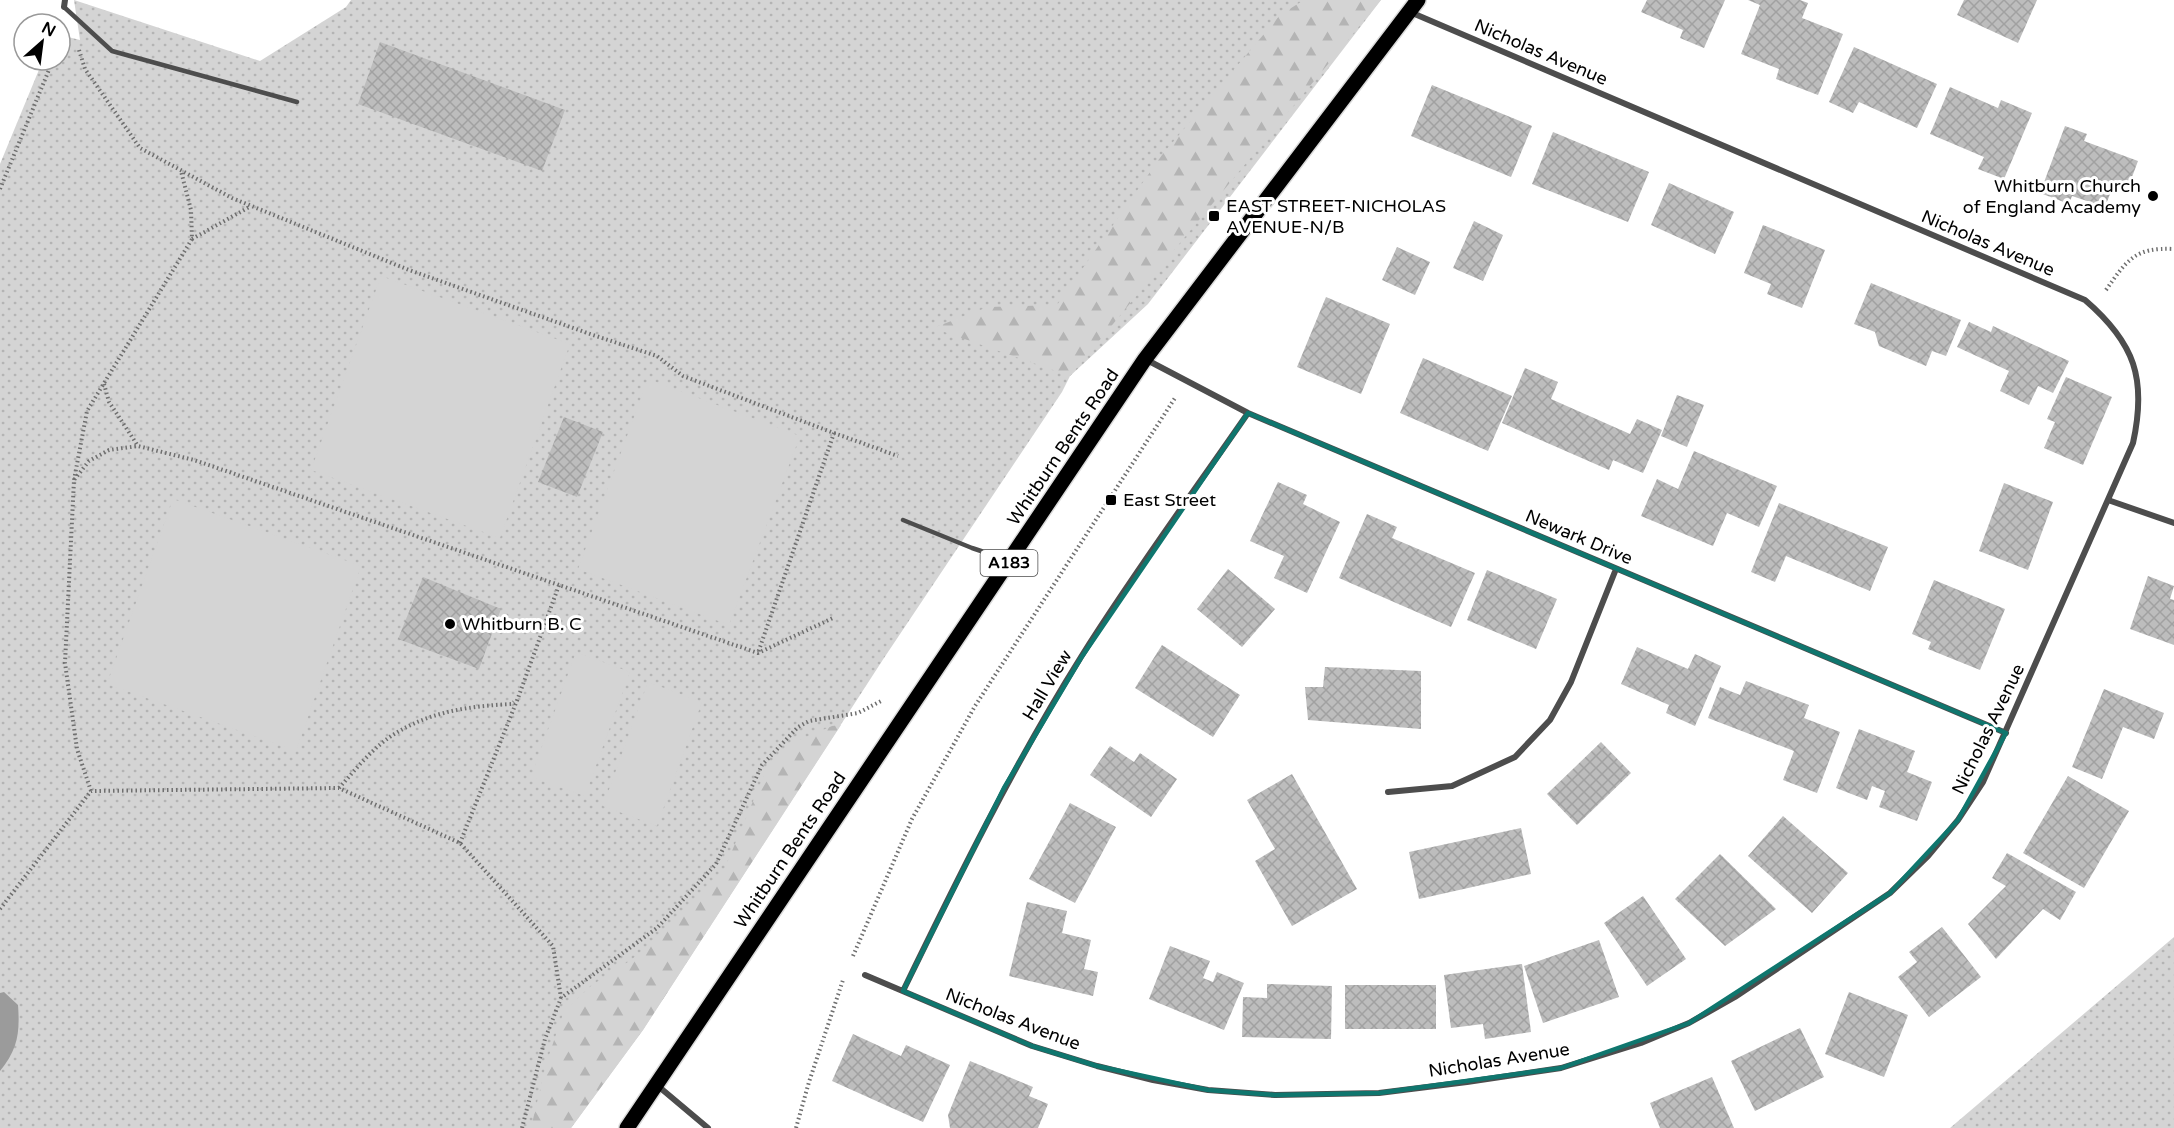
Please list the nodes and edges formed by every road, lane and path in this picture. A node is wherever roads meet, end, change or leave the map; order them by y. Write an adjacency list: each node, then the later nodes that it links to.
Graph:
1 (65, 3): 5 (lane)
2 (1414, 6): 11 (street, Nicholas Avenue); 12 (main road, Whitburn Bents Road / A183)
3 (78, 48): 6 (path)
4 (48, 72): 7 (path)
5 (297, 102)
6 (181, 171): 8 (path); 9 (path)
7 (0, 189)
8 (251, 206): 9 (path); 16 (path)
9 (192, 239): 14 (path)
10 (2174, 249): 11 (path)
11 (2093, 307): 20 (street, Nicholas Avenue)
12 (1145, 359): 13 (street, Newark Drive); 23 (main road, Whitburn Bents Road / A183)
13 (1187, 381): 15 (street, Newark Drive); 43 (path)
14 (104, 384): 17 (path); 19 (path)
15 (1248, 413): 24 (street, Newark Drive); 37 (street, Hall View)
16 (834, 433): 18 (path); 27 (path)
17 (138, 446): 19 (path); 25 (path)
18 (898, 456)
19 (74, 480): 32 (path)
20 (2108, 500): 22 (street); 30 (street, Nicholas Avenue)
21 (903, 520): 23 (lane)
22 (2174, 523)
23 (1011, 561): 28 (main road, Whitburn Bents Road / A183)
24 (1616, 569): 30 (street, Newark Drive); 33 (street)
25 (559, 585): 27 (path); 29 (path)
26 (833, 618): 27 (path)
27 (758, 653)
28 (921, 691): 38 (path); 39 (main road, Whitburn Bents Road / A183)
29 (518, 698): 31 (path); 34 (path)
30 (2006, 733): 37 (street, Nicholas Avenue)
31 (339, 788): 32 (path); 34 (path)
32 (92, 791): 35 (path)
33 (1388, 792)
34 (460, 843): 38 (path)
35 (0, 909)
36 (865, 975): 37 (street, Nicholas Avenue)
37 (903, 991)
38 (561, 998): 40 (path)
39 (656, 1085): 41 (main road, Whitburn Bents Road / A183); 42 (street)
40 (522, 1128)
41 (627, 1128)
42 (708, 1128)
43 (796, 1128)

